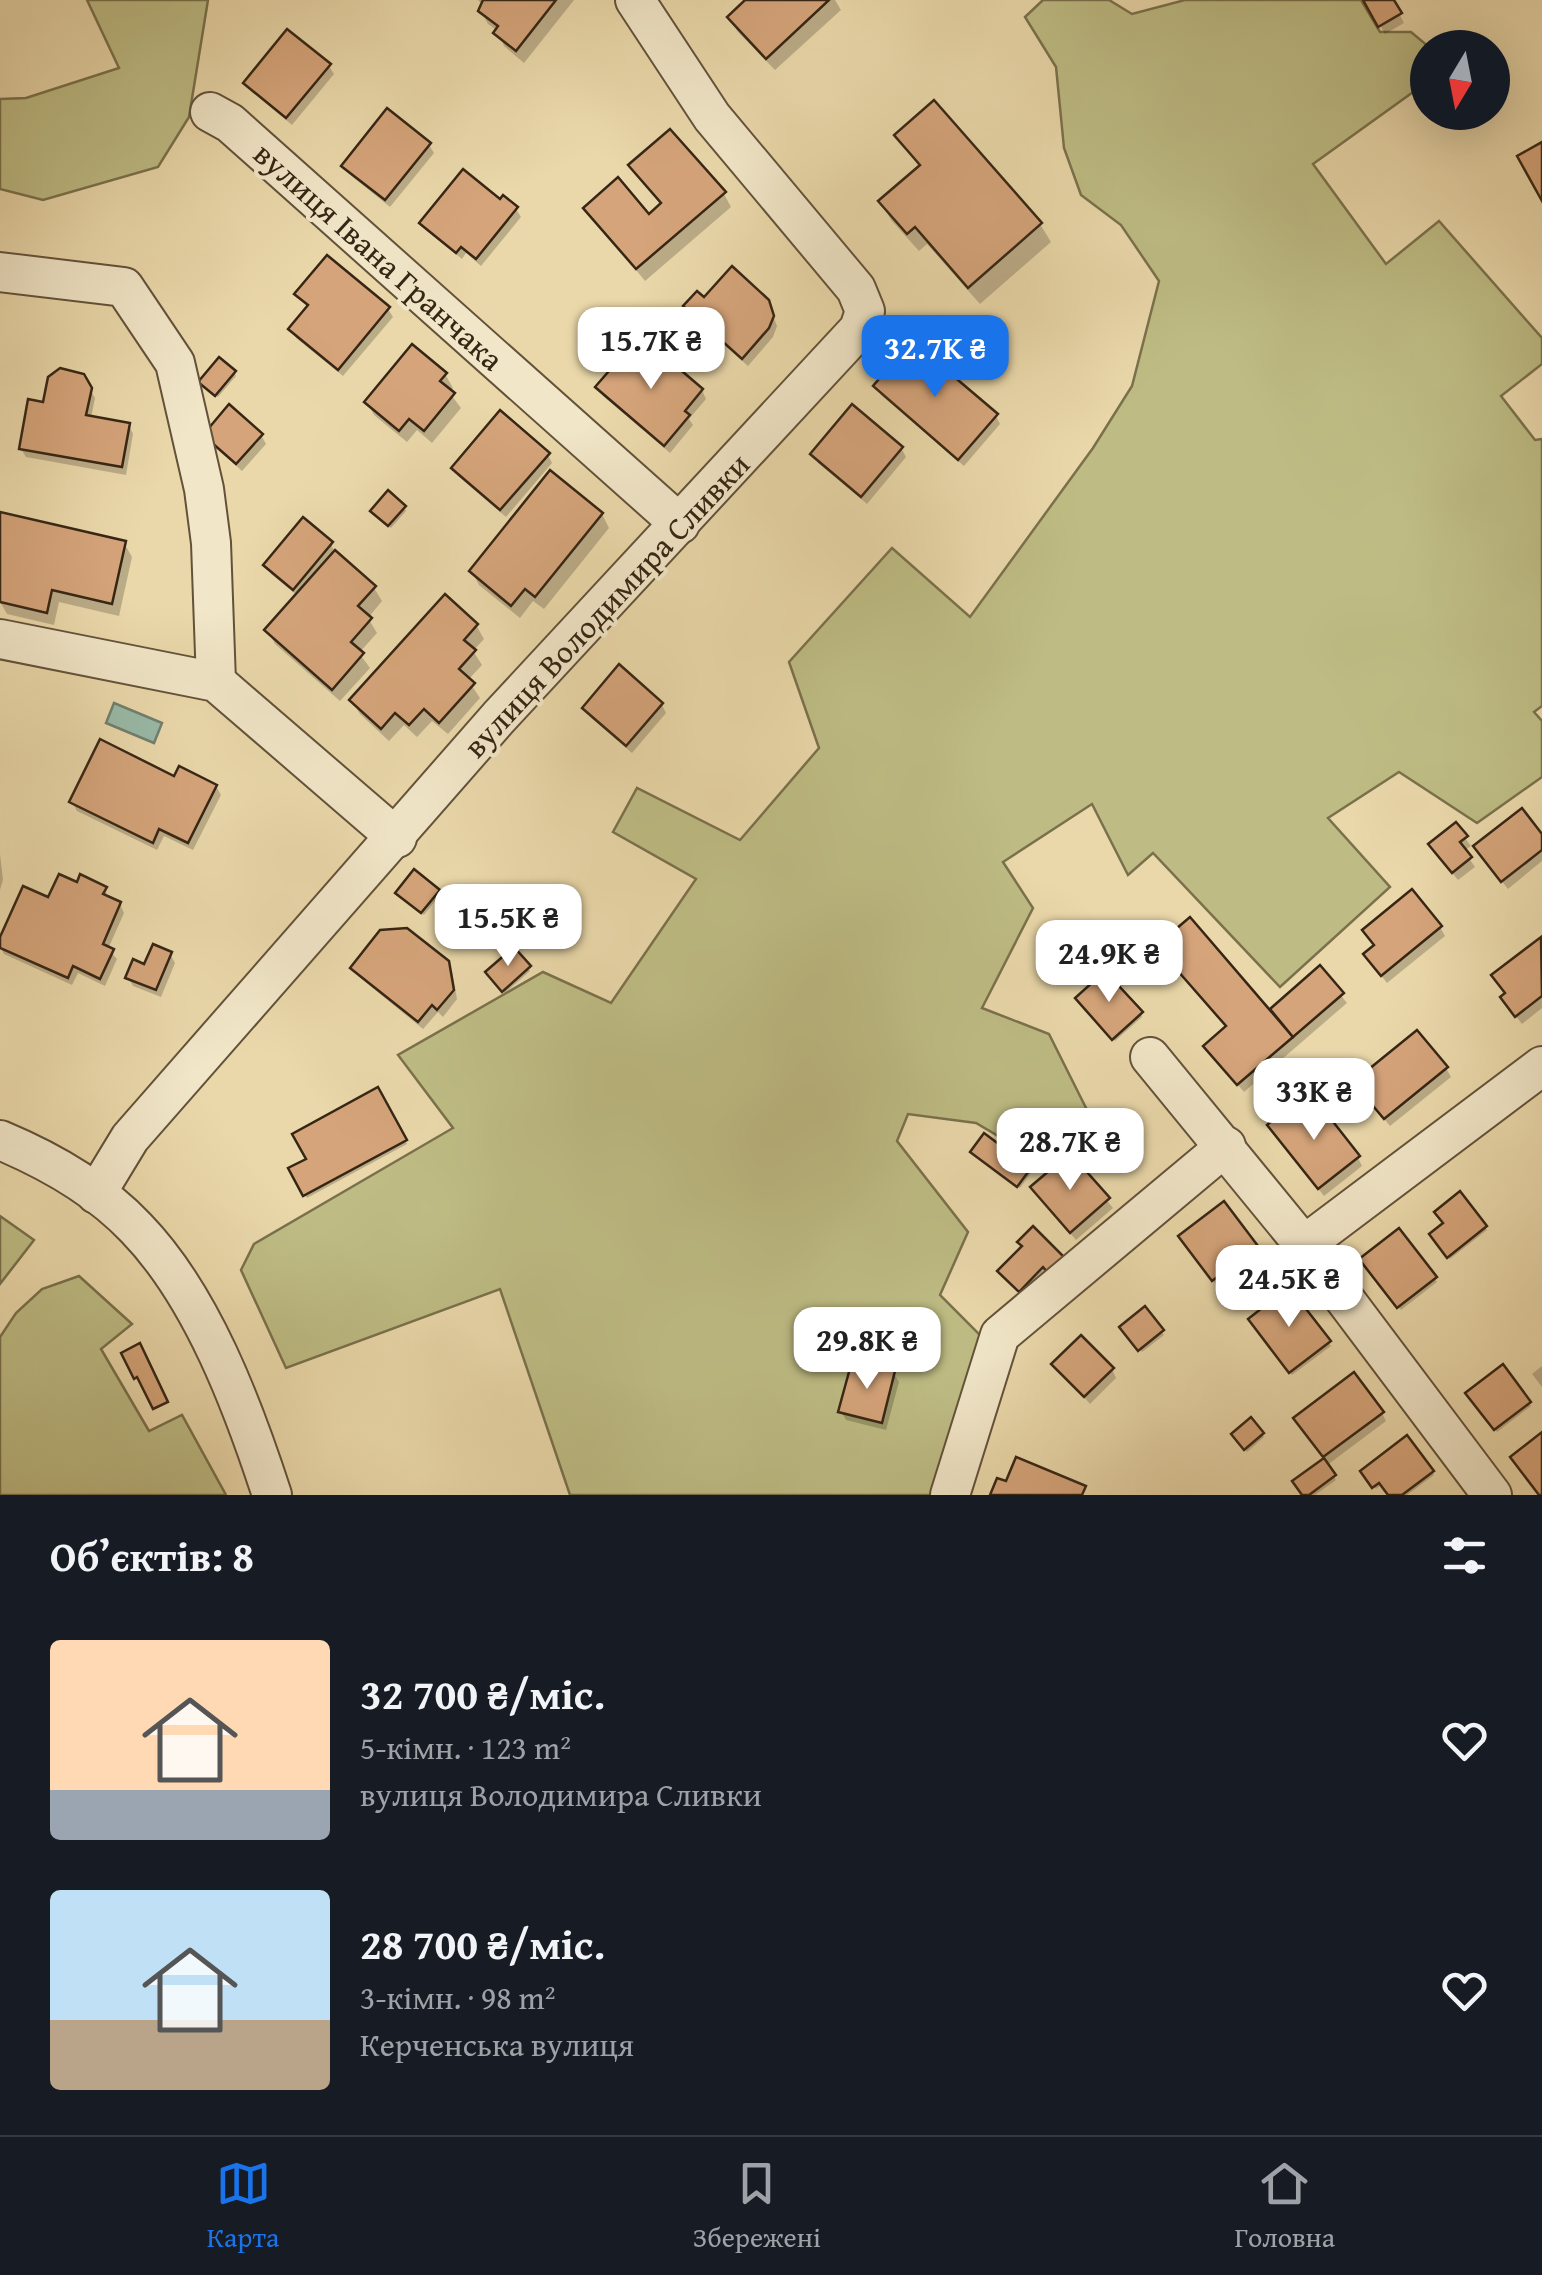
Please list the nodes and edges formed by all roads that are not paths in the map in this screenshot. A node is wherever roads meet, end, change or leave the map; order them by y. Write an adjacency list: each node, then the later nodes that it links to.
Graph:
1 (635, 0): 4 (street, вулиця Володимира Сливки)
2 (210, 112): 4 (street, вулиця Івана Гранчака)
3 (0, 272): 6 (street)
4 (680, 524): 7 (street, вулиця Володимира Сливки)
5 (0, 639): 6 (street)
6 (216, 682): 7 (street)
7 (397, 838): 12 (street, вулиця Володимира Сливки)
8 (1150, 1058): 11 (street)
9 (1542, 1066): 13 (street)
10 (0, 1140): 12 (street)
11 (1226, 1146): 13 (street); 15 (street)
12 (96, 1194): 14 (street)
13 (1304, 1245): 16 (street)
14 (272, 1495)
15 (950, 1495)
16 (1492, 1495)

